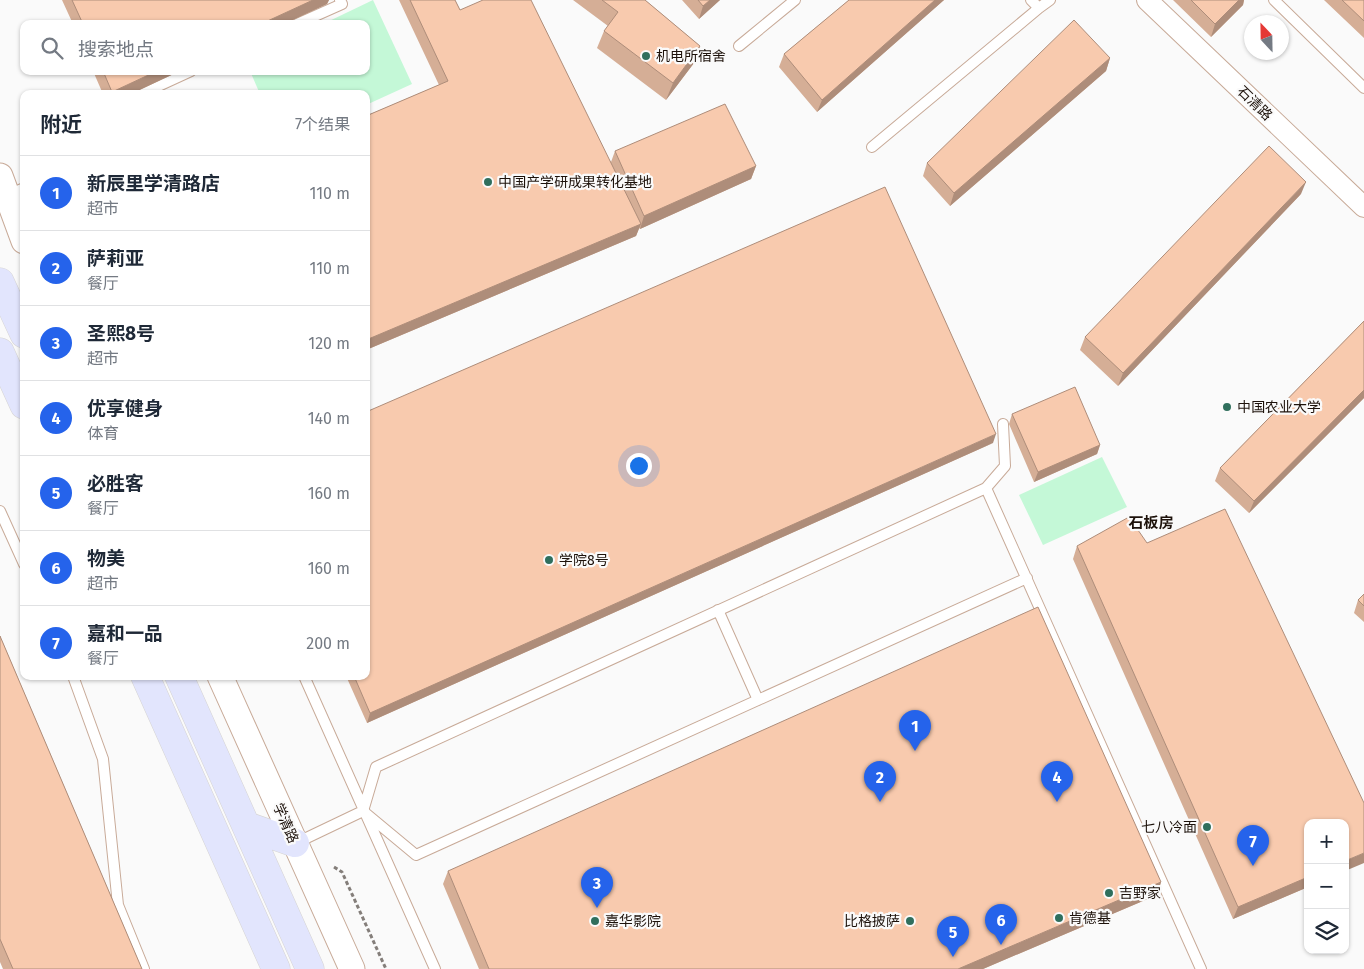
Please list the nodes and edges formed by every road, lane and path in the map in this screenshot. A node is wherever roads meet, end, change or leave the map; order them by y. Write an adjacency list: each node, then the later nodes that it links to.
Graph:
1 (340, 0): 8 (lane)
2 (795, 0): 9 (lane)
3 (1031, 0): 7 (lane)
4 (1050, 0): 7 (lane)
5 (1146, 0): 15 (street, 石清路)
6 (1274, 0): 11 (lane)
7 (1039, 8): 13 (lane)
8 (306, 20)
9 (740, 46)
10 (182, 75): 12 (lane)
11 (1364, 88)
12 (150, 90)
13 (872, 147)
14 (8, 190): 16 (street)
15 (1364, 207)
16 (20, 228)
17 (0, 282): 18 (main road)
18 (20, 325)
19 (0, 352): 20 (main road)
20 (20, 397)
21 (1003, 424): 22 (lane)
22 (986, 488): 25 (lane); 26 (lane)
23 (0, 511): 24 (lane)
24 (20, 555)
25 (1027, 578): 32 (lane); 41 (lane)
26 (718, 610): 32 (lane); 33 (lane)
27 (74, 680): 36 (lane)
28 (147, 680): 37 (main road)
29 (181, 680): 34 (main road)
30 (222, 680): 35 (street, 学清路)
31 (306, 680): 33 (lane)
32 (758, 700): 33 (lane)
33 (363, 811): 35 (lane); 40 (lane)
34 (247, 826): 35 (main road); 38 (main road)
35 (295, 844): 39 (street, 学清路)
36 (144, 969)
37 (276, 969)
38 (310, 969)
39 (352, 969)
40 (435, 969)
41 (1201, 969)

